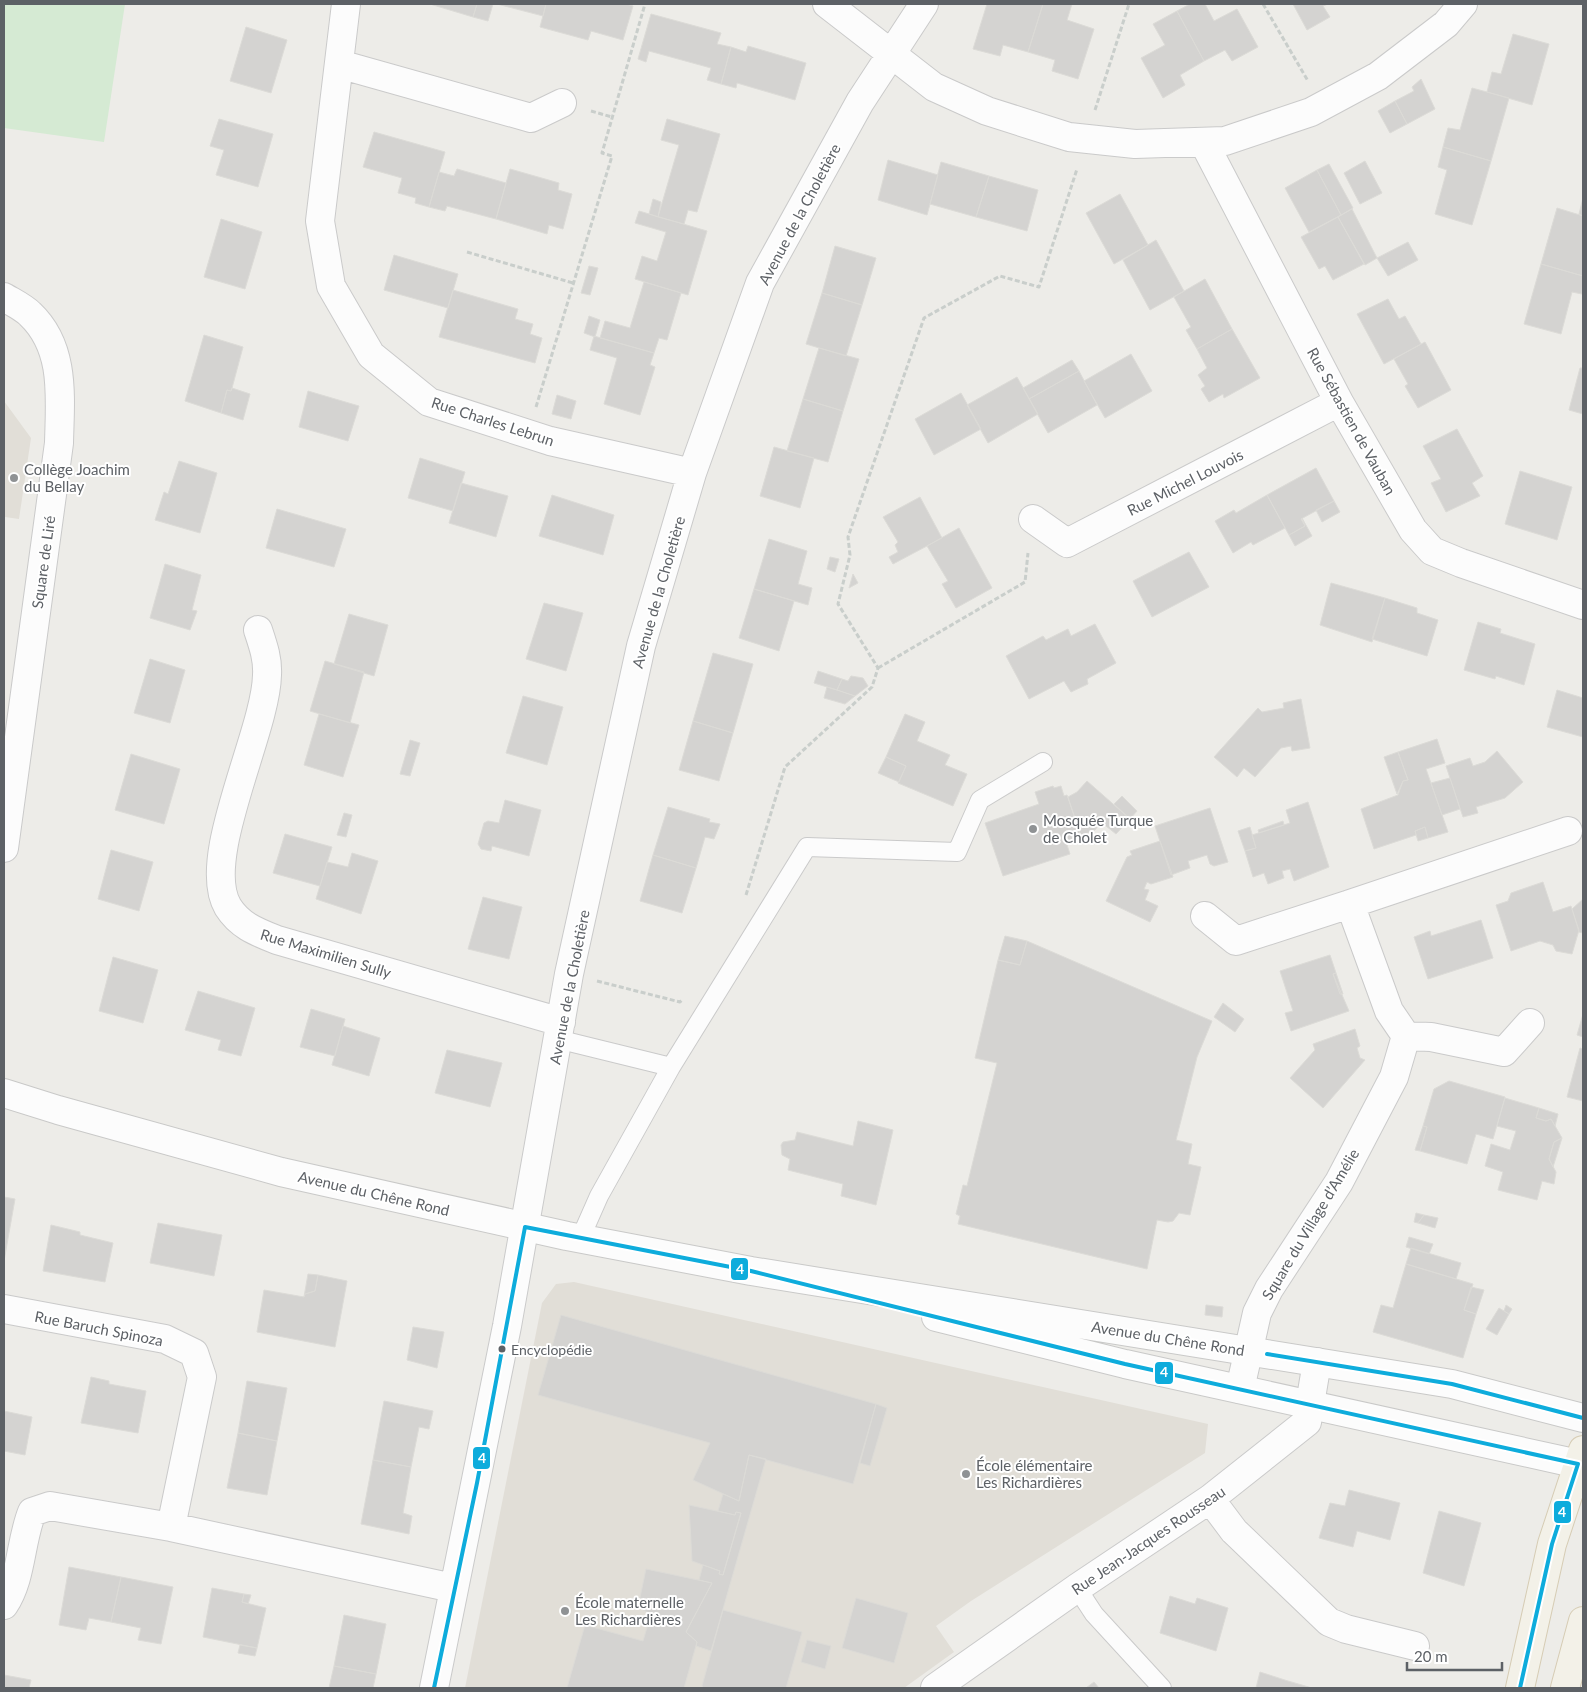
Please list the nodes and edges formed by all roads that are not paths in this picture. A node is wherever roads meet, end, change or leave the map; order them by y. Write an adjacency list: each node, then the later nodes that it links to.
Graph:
1 (346, 4): 6 (street, Rue Charles Lebrun)
2 (827, 4): 5 (street)
3 (924, 4): 5 (street, Avenue de la Choletière)
4 (1463, 4): 8 (street)
5 (892, 55): 8 (street); 11 (street, Avenue de la Choletière)
6 (339, 64): 7 (street); 11 (street, Rue Charles Lebrun)
7 (562, 103)
8 (1204, 144): 10 (street, Rue Sébastien de Vauban)
9 (4, 297): 17 (street, Square de Liré)
10 (1339, 402): 12 (street, Rue Michel Louvois); 13 (street, Rue Sébastien de Vauban)
11 (692, 472): 21 (street, Avenue de la Choletière)
12 (1033, 520)
13 (1583, 605)
14 (258, 630): 21 (street, Rue Maximilien Sully)
15 (1043, 762): 23 (lane)
16 (1568, 831): 18 (street)
17 (4, 848)
18 (1350, 904): 19 (street); 22 (street)
19 (1205, 916)
20 (1530, 1023): 22 (street)
21 (559, 1030): 23 (lane); 25 (street, Avenue de la Choletière)
22 (1406, 1036): 29 (street, Square du Village d’Amélie)
23 (671, 1067): 26 (lane)
24 (4, 1093): 25 (street, Avenue du Chêne Rond)
25 (525, 1228): 26 (street, Avenue du Chêne Rond); 37 (street, Avenue de la Choletière)
26 (580, 1239): 27 (street, Avenue du Chêne Rond)
27 (751, 1270): 29 (street, Avenue du Chêne Rond); 31 (street, Avenue du Chêne Rond)
28 (4, 1309): 36 (street, Rue Baruch Spinoza)
29 (1247, 1351): 30 (street, Avenue du Chêne Rond); 31 (street, Square du Village d’Amélie)
30 (1317, 1362): 32 (street, Rue Jean-Jacques Rousseau); 33 (street, Avenue du Chêne Rond)
31 (1240, 1389): 32 (street, Avenue du Chêne Rond)
32 (1311, 1404): 34 (street, Avenue du Chêne Rond); 35 (street, Rue Jean-Jacques Rousseau)
33 (1583, 1418)
34 (1582, 1460): 45 (main road)
35 (1210, 1499): 38 (street, Rue Jean-Jacques Rousseau); 41 (street)
36 (171, 1527): 37 (street); 39 (street)
37 (453, 1588): 42 (street, Avenue de la Choletière)
38 (1076, 1588): 43 (street, Rue Jean-Jacques Rousseau); 44 (lane)
39 (4, 1605)
40 (1583, 1621): 46 (main road)
41 (1414, 1646)
42 (434, 1688)
43 (935, 1688)
44 (1162, 1688)
45 (1520, 1688)
46 (1565, 1688)

